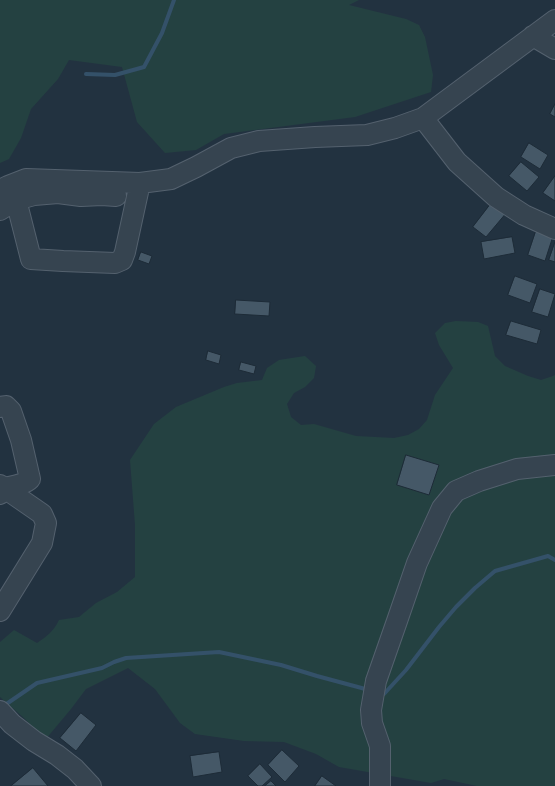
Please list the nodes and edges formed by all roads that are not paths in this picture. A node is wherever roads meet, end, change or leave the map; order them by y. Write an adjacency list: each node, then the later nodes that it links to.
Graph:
1 (555, 20): 2 (street)
2 (533, 36): 3 (street); 4 (street)
3 (555, 49)
4 (423, 118): 5 (street); 7 (street)
5 (138, 192): 6 (street); 6 (street)
6 (5, 200)
7 (555, 229)
8 (0, 407): 10 (street)
9 (555, 465): 14 (street)
10 (1, 489): 11 (street)
11 (0, 610)
12 (6, 717): 13 (street)
13 (91, 786)
14 (380, 786)

